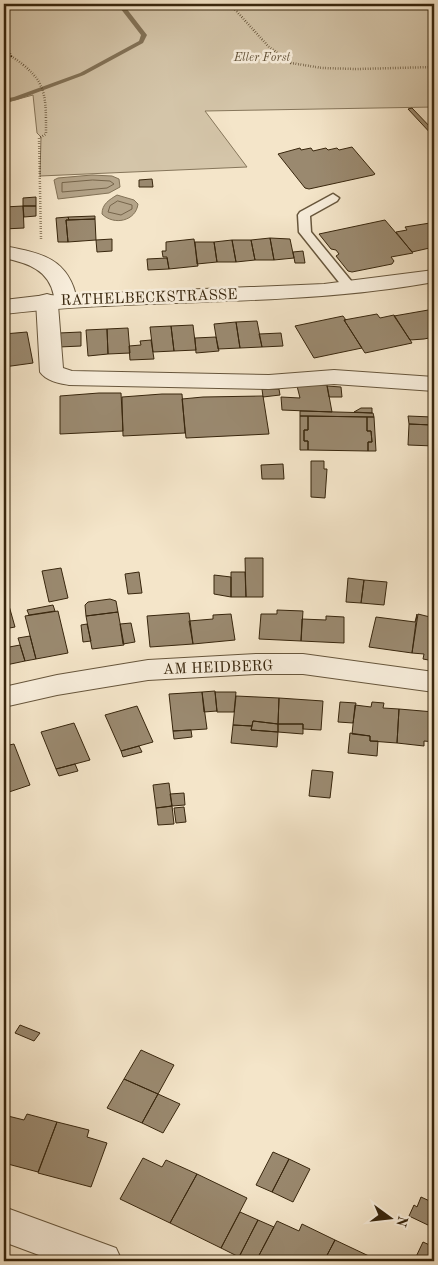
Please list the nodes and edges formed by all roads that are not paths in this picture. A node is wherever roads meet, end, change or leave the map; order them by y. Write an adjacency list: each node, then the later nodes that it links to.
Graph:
1 (333, 198): 4 (lane)
2 (4, 252): 5 (street)
3 (434, 276): 4 (street, RATHELBECKSTRASSE)
4 (351, 288): 5 (street, RATHELBECKSTRASSE)
5 (57, 301): 6 (street); 7 (street, RATHELBECKSTRASSE)
6 (4, 307)
7 (434, 384)
8 (434, 682): 9 (street, AM HEIDBERG)
9 (4, 697)
10 (4, 1224): 11 (street)
11 (103, 1261)

